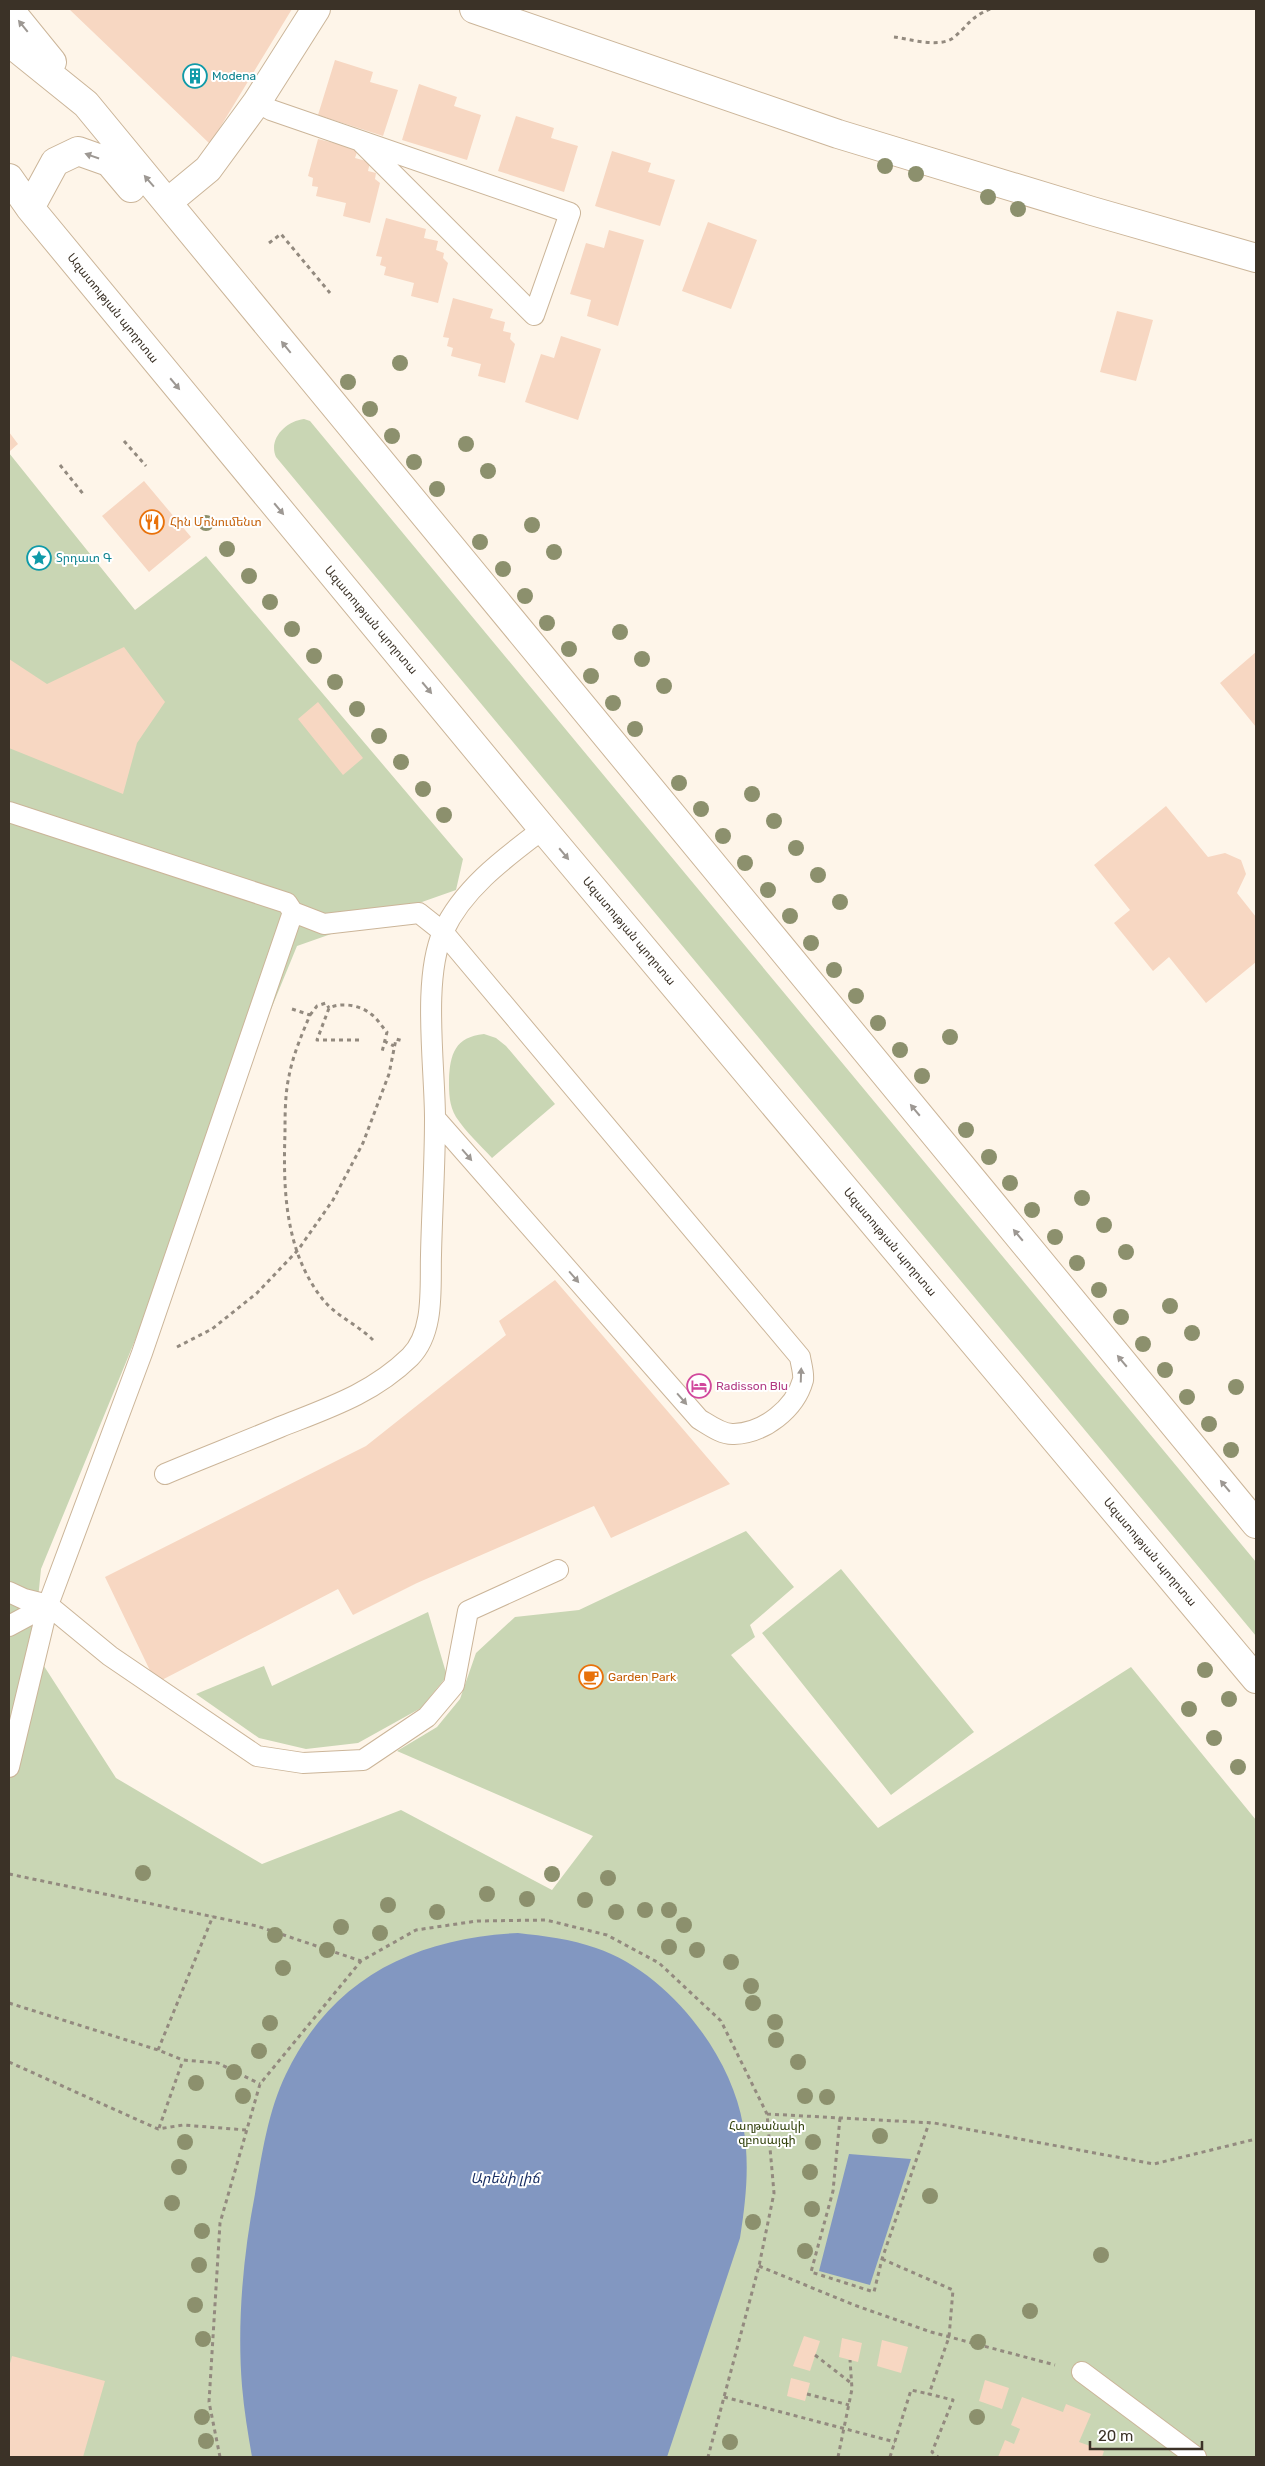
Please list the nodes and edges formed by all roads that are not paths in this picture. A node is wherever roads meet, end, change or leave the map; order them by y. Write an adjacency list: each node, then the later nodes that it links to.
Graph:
1 (9, 9): 6 (main road, one-way to 1)
2 (316, 9): 5 (main road)
3 (474, 9): 11 (main road)
4 (9, 42): 6 (main road)
5 (257, 102): 7 (lane); 9 (main road)
6 (86, 104): 9 (main road, one-way to 6)
7 (362, 143): 7 (lane)
8 (9, 178): 10 (main road, Ազատության պողոտա)
9 (168, 202): 12 (main road)
10 (30, 208): 12 (main road, one-way to 10); 14 (main road, Ազատության պողոտա, one-way to 14)
11 (1256, 258)
12 (253, 307): 19 (main road, one-way to 12)
13 (9, 812): 15 (lane)
14 (543, 829): 16 (lane); 24 (main road, Ազատության պողոտա, one-way to 24)
15 (293, 912): 16 (lane); 22 (lane)
16 (443, 932): 17 (lane); 17 (lane, one-way to 16)
17 (435, 1118): 18 (lane)
18 (165, 1474)
19 (1256, 1524)
20 (558, 1570): 22 (lane)
21 (9, 1592): 22 (lane)
22 (48, 1605): 23 (lane); 25 (lane)
23 (9, 1626)
24 (1256, 1680)
25 (9, 1767)
26 (1082, 2372): 27 (lane)
27 (1196, 2457)

